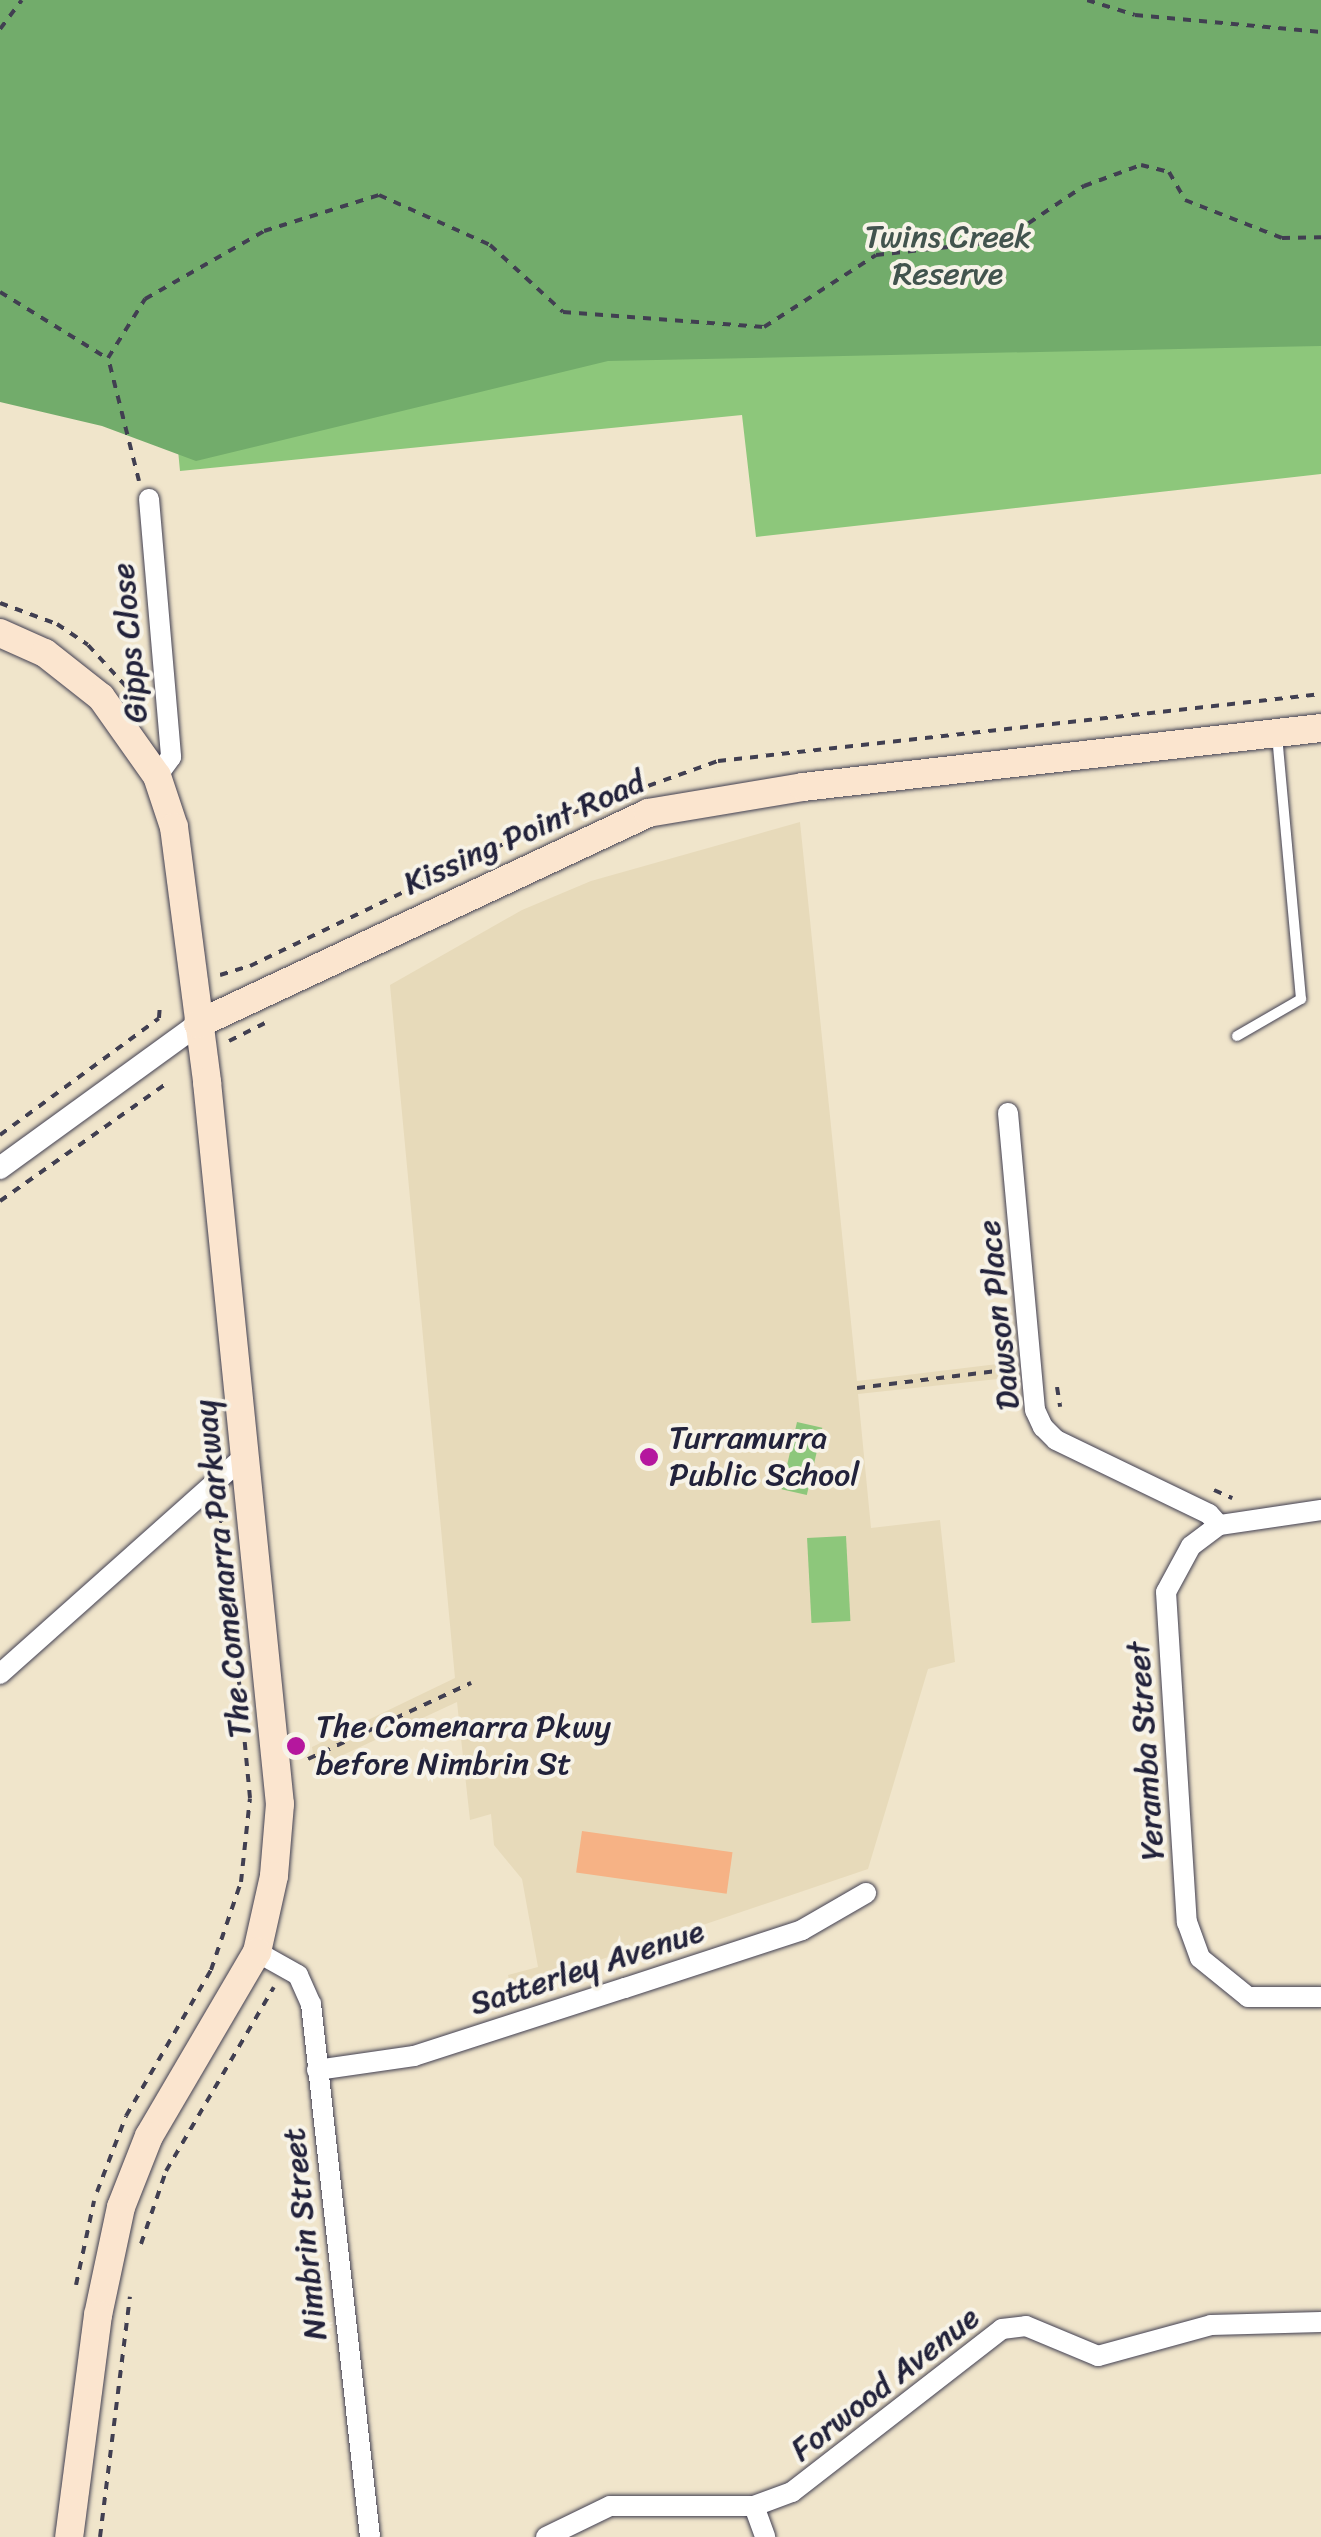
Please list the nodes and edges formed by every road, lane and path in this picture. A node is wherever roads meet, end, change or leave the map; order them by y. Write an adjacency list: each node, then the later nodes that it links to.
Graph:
1 (22, 0): 3 (path)
2 (1087, 0): 4 (path)
3 (0, 29)
4 (1321, 32)
5 (1321, 237): 7 (path)
6 (0, 292): 7 (path)
7 (108, 358): 8 (path)
8 (150, 500): 12 (street, Gipps Close)
9 (0, 633): 12 (main road, The Comenarra Parkway)
10 (1321, 728): 11 (main road, Kissing Point Road)
11 (1277, 732): 15 (main road, Kissing Point Road); 16 (lane)
12 (157, 776): 15 (main road, The Comenarra Parkway)
13 (160, 1003): 20 (path)
14 (280, 1016): 17 (path)
15 (198, 1024): 21 (street, Kissing Point Road); 27 (main road, The Comenarra Parkway)
16 (1237, 1036)
17 (230, 1041)
18 (166, 1084): 22 (path)
19 (1008, 1113): 32 (street, Dawson Place)
20 (0, 1135)
21 (0, 1168)
22 (0, 1201)
23 (1004, 1370): 25 (path)
24 (1056, 1384): 26 (path)
25 (856, 1388)
26 (1062, 1416)
27 (246, 1455): 35 (street); 39 (main road, The Comenarra Parkway)
28 (1199, 1483): 29 (path)
29 (1232, 1498)
30 (1321, 1510): 32 (street)
31 (218, 1515): 33 (path)
32 (1219, 1525): 41 (street, Yeramba Street)
33 (226, 1536)
34 (231, 1592): 45 (path)
35 (0, 1674)
36 (471, 1683): 37 (path)
37 (308, 1759)
38 (866, 1893): 42 (street, Satterley Avenue)
39 (257, 1952): 42 (street, Nimbrin Street); 48 (main road, The Comenarra Parkway)
40 (276, 1983): 43 (path)
41 (1321, 1997)
42 (317, 2070): 50 (street, Nimbrin Street)
43 (139, 2253)
44 (131, 2291): 49 (path)
45 (75, 2293)
46 (1321, 2322): 47 (street, Forwood Avenue)
47 (754, 2506): 51 (street, Forwood Avenue); 52 (street)
48 (69, 2537)
49 (100, 2537)
50 (370, 2537)
51 (546, 2537)
52 (764, 2537)

